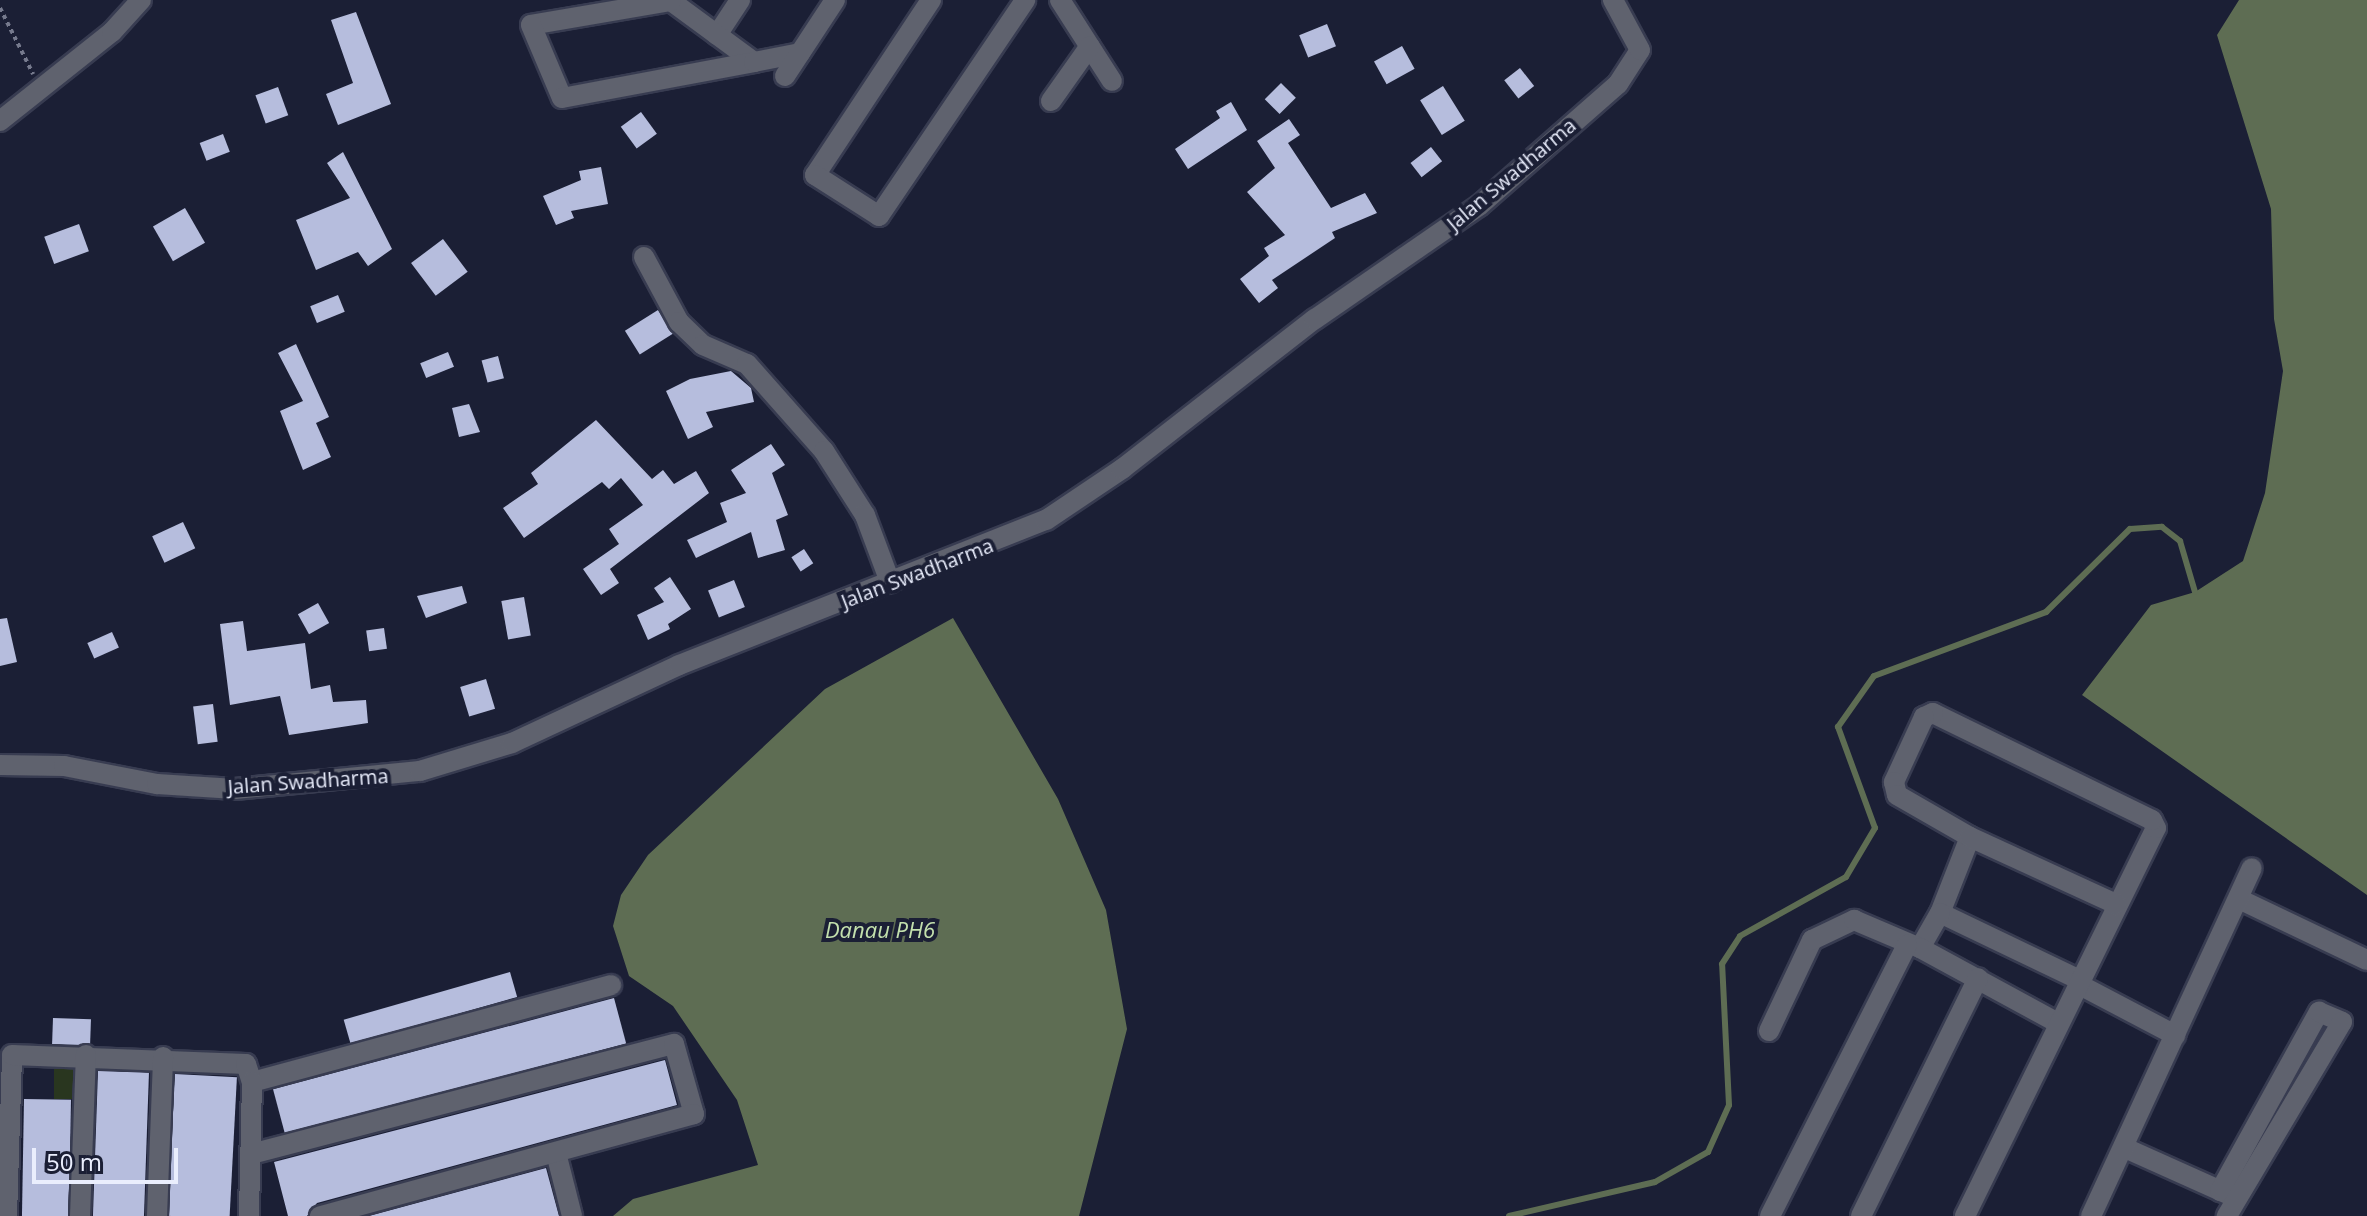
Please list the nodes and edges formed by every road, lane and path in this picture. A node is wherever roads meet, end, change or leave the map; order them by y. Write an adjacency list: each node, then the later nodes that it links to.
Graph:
1 (141, 0): 16 (street)
2 (740, 0): 10 (street)
3 (835, 0): 12 (street)
4 (931, 0): 5 (street)
5 (1025, 0)
6 (1060, 0): 11 (street)
7 (1613, 0): 20 (street, Jalan Swadharma)
8 (645, 3): 10 (street); 13 (street)
9 (0, 8): 16 (path)
10 (717, 35): 13 (street)
11 (1090, 46): 15 (street); 17 (street)
12 (800, 53): 13 (street); 14 (street)
13 (754, 62)
14 (785, 76)
15 (1112, 81)
16 (39, 87): 18 (street)
17 (1051, 101)
18 (0, 121)
19 (644, 257): 20 (street)
20 (890, 582): 21 (street, Jalan Swadharma)
21 (0, 765)
22 (1970, 837): 25 (street); 25 (street); 26 (street)
23 (2252, 868): 24 (street)
24 (2239, 899): 28 (street); 34 (street)
25 (2116, 904): 30 (street)
26 (1940, 913): 27 (street); 30 (street)
27 (1914, 946): 29 (street); 33 (street); 48 (street)
28 (2367, 960)
29 (1978, 978): 32 (street); 49 (street)
30 (2079, 982): 32 (street); 34 (street)
31 (611, 985): 37 (street)
32 (2058, 1023): 50 (street)
33 (1769, 1031)
34 (2175, 1035): 38 (street)
35 (86, 1055): 36 (street); 42 (street); 43 (street)
36 (163, 1057): 37 (street); 44 (street)
37 (252, 1082): 40 (street)
38 (2125, 1148): 41 (street); 51 (street)
39 (556, 1153): 40 (street); 46 (street); 47 (street)
40 (251, 1154): 45 (street)
41 (2228, 1202): 41 (street)
42 (7, 1216)
43 (80, 1216)
44 (157, 1216)
45 (249, 1216)
46 (320, 1216)
47 (572, 1216)
48 (1770, 1216)
49 (1861, 1216)
50 (1965, 1216)
51 (2091, 1216)

